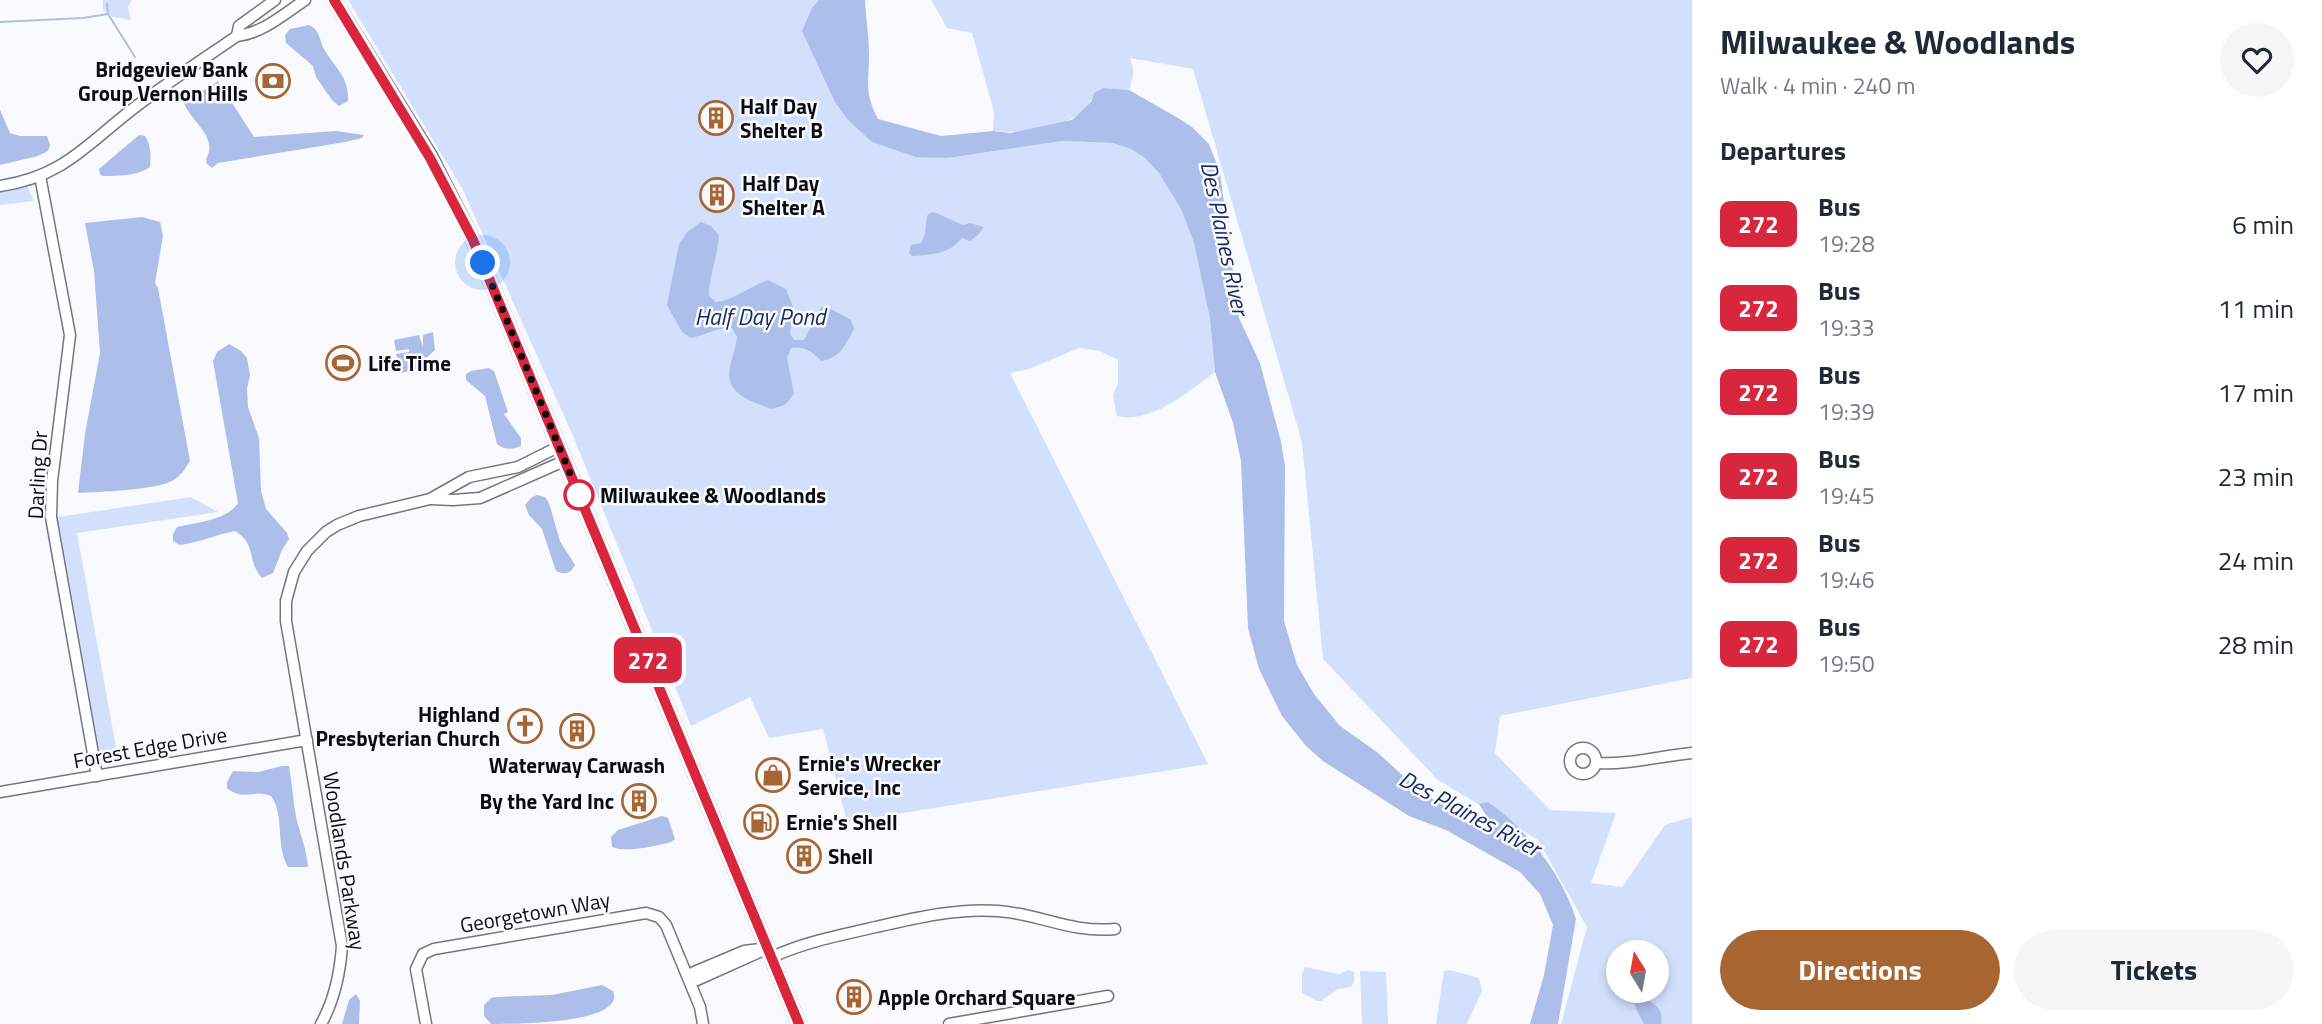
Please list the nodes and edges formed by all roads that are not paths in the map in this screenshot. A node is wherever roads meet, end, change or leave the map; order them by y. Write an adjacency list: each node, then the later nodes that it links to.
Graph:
1 (275, 0): 4 (street)
2 (305, 0): 4 (street)
3 (334, 0): 7 (main road)
4 (237, 36): 5 (street)
5 (40, 176): 6 (street); 13 (street, Darling Dr)
6 (0, 186)
7 (558, 447): 8 (main road); 9 (street, Woodlands Parkway)
8 (564, 461): 9 (street, Woodlands Parkway); 16 (main road)
9 (430, 499): 10 (street, Woodlands Parkway)
10 (307, 740): 13 (street, Forest Edge Drive); 19 (street, Woodlands Parkway)
11 (1692, 753): 12 (street)
12 (1596, 763)
13 (97, 776): 14 (street, Forest Edge Drive)
14 (0, 792)
15 (1115, 929): 16 (street)
16 (770, 952): 17 (street); 22 (main road)
17 (689, 978): 20 (street, Georgetown Way); 21 (street, Georgetown Way)
18 (1108, 996): 23 (street)
19 (321, 1024)
20 (426, 1024)
21 (703, 1024)
22 (799, 1024)
23 (949, 1024)

